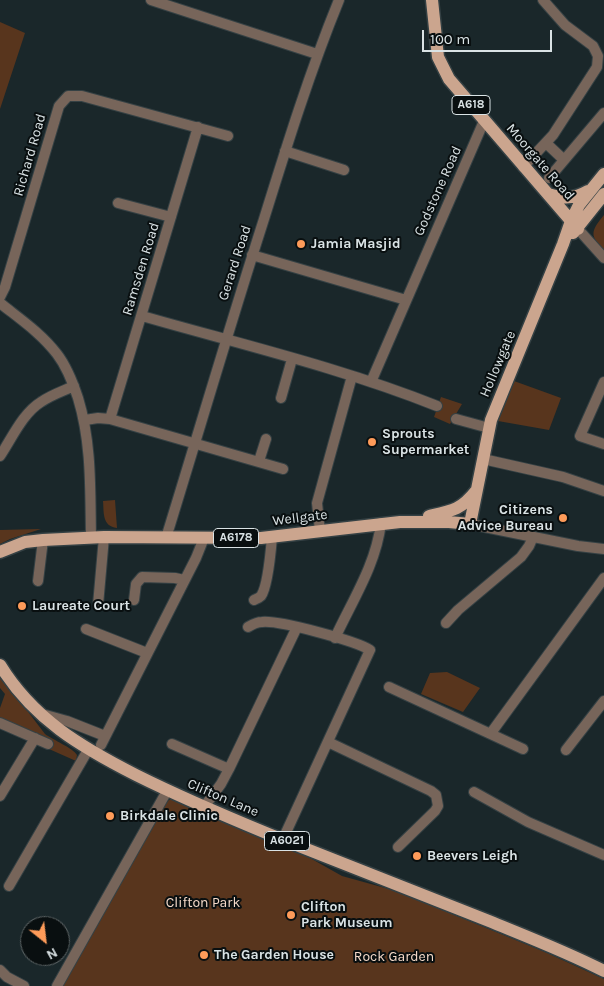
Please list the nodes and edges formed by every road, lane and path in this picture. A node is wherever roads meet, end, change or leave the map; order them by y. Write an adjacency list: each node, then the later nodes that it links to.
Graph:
1 (339, 0): 5 (street, Gerard Road)
2 (432, 0): 7 (main road, Moorgate Road / A618)
3 (543, 0): 10 (street)
4 (158, 1): 5 (street)
5 (317, 54): 11 (street, Gerard Road)
6 (604, 113): 12 (street)
7 (484, 121): 13 (main road, Moorgate Road / A618); 25 (street, Godstone Road)
8 (198, 128): 9 (street, Richard Road); 20 (street, Ramsden Road); 24 (street, Richard Road)
9 (228, 136)
10 (546, 143): 12 (street); 13 (street)
11 (285, 151): 14 (street); 22 (street, Gerard Road)
12 (564, 160): 16 (street)
13 (523, 167): 18 (main road, Moorgate Road / A618)
14 (344, 170)
15 (604, 174): 17 (main road, Hollowgate)
16 (549, 178)
17 (598, 191): 18 (main road); 21 (main road, Hollowgate)
18 (547, 193): 21 (main road, Moorgate Road / A618)
19 (118, 203): 20 (street)
20 (171, 217): 27 (street, Ramsden Road)
21 (574, 225): 23 (street, Moorgate Road); 39 (main road, Hollowgate)
22 (252, 255): 25 (street); 28 (street, Gerard Road)
23 (604, 258)
24 (0, 297)
25 (406, 300): 31 (street, Godstone Road)
26 (0, 303): 33 (street)
27 (142, 316): 28 (street); 36 (street, Ramsden Road)
28 (226, 340): 29 (street); 41 (street, Gerard Road)
29 (292, 359): 30 (street); 34 (street)
30 (352, 376): 31 (street); 52 (street)
31 (371, 382): 35 (street)
32 (604, 382): 42 (street)
33 (74, 386): 38 (street); 43 (street)
34 (281, 398)
35 (437, 406)
36 (110, 419): 38 (street); 41 (street)
37 (456, 419): 39 (street)
38 (84, 420): 55 (street)
39 (489, 428): 44 (main road, Hollowgate)
40 (266, 440): 45 (street)
41 (194, 444): 45 (street); 56 (street, Gerard Road)
42 (604, 444)
43 (0, 456)
44 (483, 459): 47 (main road, Hollowgate); 48 (street)
45 (258, 461): 46 (street)
46 (283, 469)
47 (478, 489): 49 (main road, A6178); 51 (main road, Hollowgate)
48 (604, 491)
49 (400, 522): 50 (main road, Wellgate / A6178); 51 (main road, Wellgate / A6178)
50 (381, 524): 52 (main road, Wellgate / A6178); 71 (street)
51 (470, 524): 54 (street, Wellgate)
52 (320, 531): 53 (main road, Wellgate / A6178)
53 (272, 537): 57 (main road, Wellgate / A6178); 65 (street)
54 (533, 537): 59 (street, Wellgate); 67 (street)
55 (97, 538): 56 (main road, Wellgate / A6178); 58 (main road, Wellgate / A6178); 66 (street)
56 (166, 538): 57 (main road, Wellgate / A6178)
57 (204, 538): 62 (street)
58 (43, 540): 60 (main road, Wellgate / A6178); 63 (street)
59 (604, 549)
60 (0, 552)
61 (604, 578): 78 (street)
62 (184, 580): 64 (street); 72 (street)
63 (38, 581)
64 (134, 600)
65 (254, 600)
66 (98, 605)
67 (446, 624)
68 (248, 627): 69 (street)
69 (297, 627): 71 (street); 86 (street)
70 (86, 629): 72 (street)
71 (335, 638): 80 (street)
72 (147, 653): 76 (street)
73 (0, 664): 76 (main road, Clifton Lane / A6021)
74 (389, 687): 78 (street)
75 (604, 700): 85 (street)
76 (38, 712): 84 (main road, Clifton Lane / A6021)
77 (0, 723): 79 (street)
78 (491, 733): 83 (street)
79 (35, 738): 81 (street); 89 (street)
80 (328, 742): 91 (street); 92 (street)
81 (48, 744)
82 (172, 744): 86 (street)
83 (523, 749)
84 (88, 750): 87 (main road, Clifton Lane / A6021); 94 (street)
85 (566, 750)
86 (229, 769): 90 (street)
87 (167, 791): 90 (main road, Clifton Lane / A6021); 98 (street)
88 (474, 792): 93 (street)
89 (0, 796)
90 (204, 807): 91 (main road, Clifton Lane / A6021)
91 (283, 840): 96 (main road, Clifton Lane / A6021)
92 (398, 847)
93 (604, 855)
94 (9, 886)
95 (0, 970): 97 (street)
96 (604, 971)
97 (24, 986)
98 (57, 986)

